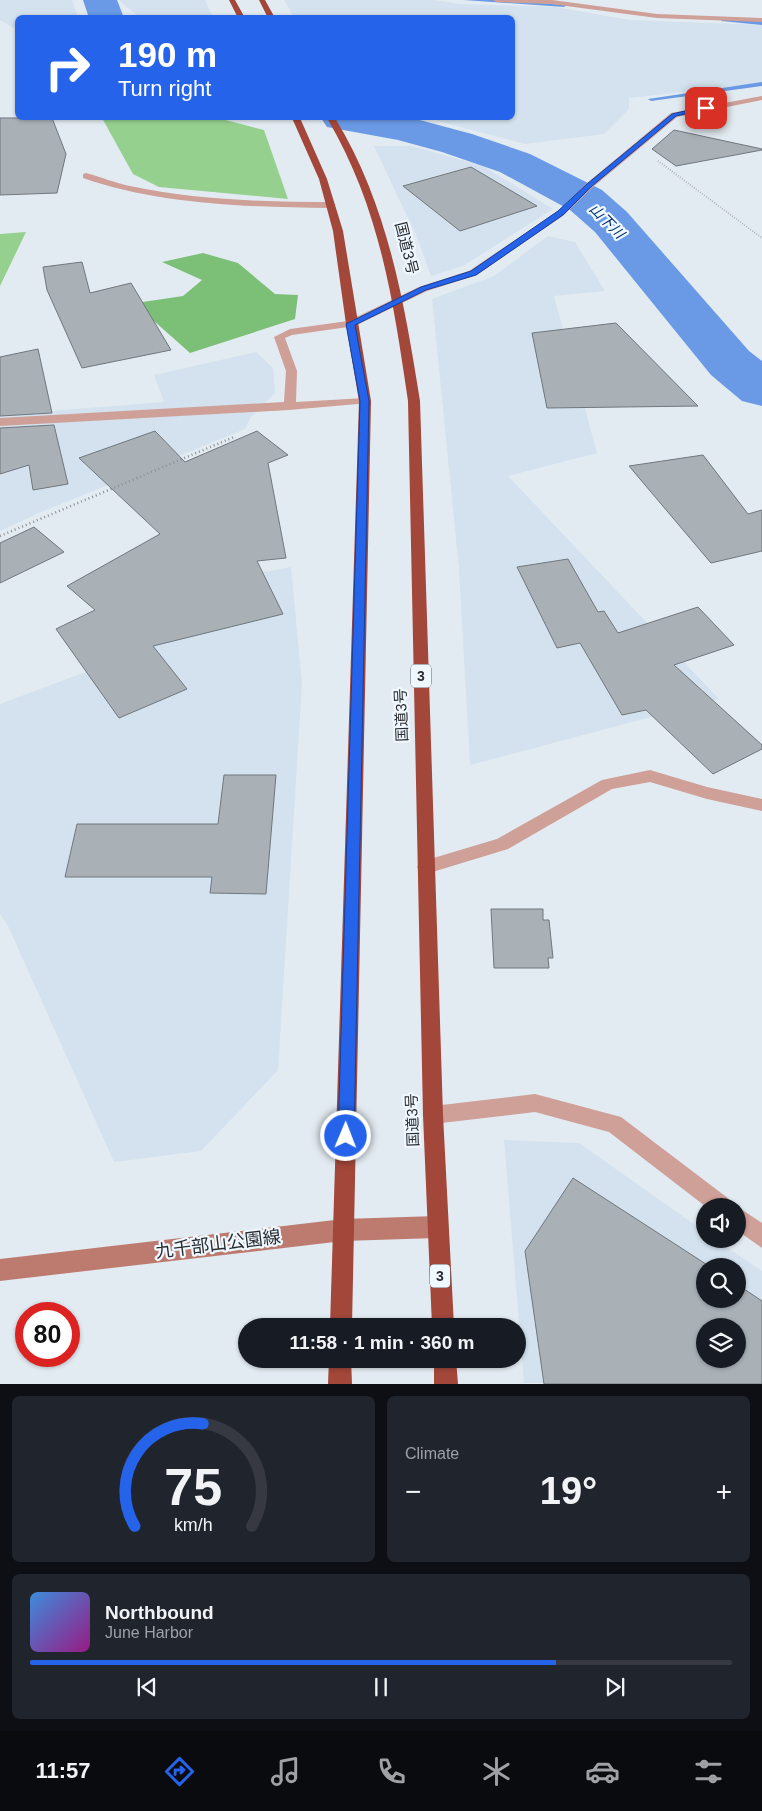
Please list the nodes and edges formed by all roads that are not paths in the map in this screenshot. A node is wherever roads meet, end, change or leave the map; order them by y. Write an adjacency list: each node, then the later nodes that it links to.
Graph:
1 (232, 0): 4 (highway)
2 (262, 0): 5 (highway)
3 (496, 0): 6 (street)
4 (240, 15)
5 (270, 15)
6 (762, 20)
7 (762, 98): 12 (street)
8 (297, 120): 11 (highway)
9 (332, 120): 12 (highway, 国道3号 / 3)
10 (86, 176): 11 (street)
11 (331, 205): 13 (highway)
12 (398, 302): 13 (street); 18 (highway, 国道3号 / 3)
13 (350, 324): 14 (highway); 15 (street)
14 (365, 401): 15 (street); 23 (highway)
15 (289, 407): 16 (street)
16 (0, 422)
17 (762, 805): 18 (street)
18 (426, 867): 19 (highway, 国道3号 / 3)
19 (433, 1116): 20 (street); 22 (highway, 国道3号 / 3)
20 (711, 1198)
21 (746, 1224): 24 (street)
22 (438, 1227): 23 (main road, 九千部山公園線); 27 (highway, 国道3号 / 3)
23 (344, 1230): 25 (main road, 九千部山公園線); 26 (highway)
24 (762, 1237)
25 (0, 1270)
26 (341, 1318)
27 (443, 1318)
28 (340, 1368): 30 (highway)
29 (445, 1368): 31 (highway)
30 (340, 1384)
31 (446, 1384)

